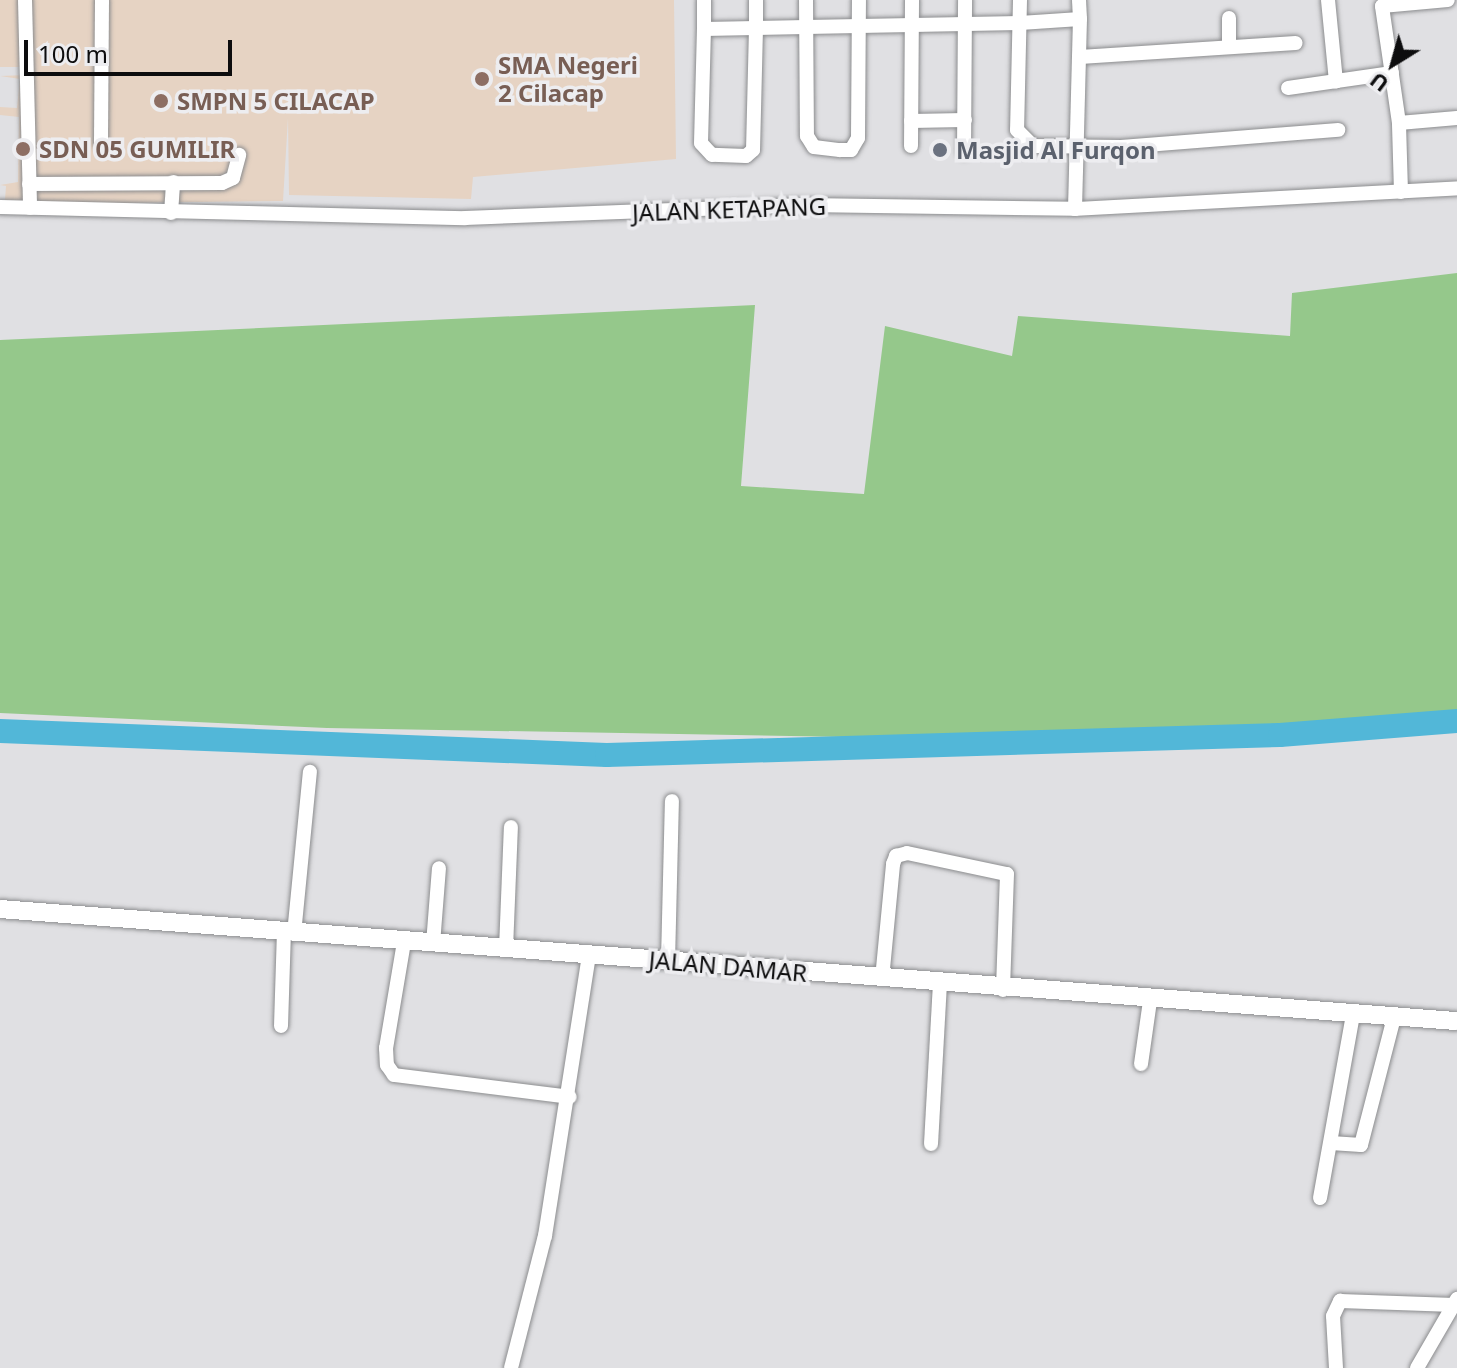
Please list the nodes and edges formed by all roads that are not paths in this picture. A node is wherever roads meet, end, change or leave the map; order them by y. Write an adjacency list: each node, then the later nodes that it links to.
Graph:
1 (25, 0): 41 (street)
2 (102, 0): 34 (street)
3 (704, 0): 22 (street)
4 (756, 0): 21 (street)
5 (806, 0): 20 (street)
6 (859, 0): 19 (street)
7 (912, 0): 18 (street)
8 (965, 0): 17 (street)
9 (1020, 0): 16 (street)
10 (1079, 0): 15 (street)
11 (1328, 0): 27 (street)
12 (1448, 0): 13 (street)
13 (1382, 3): 26 (street)
14 (1229, 18): 24 (street)
15 (1080, 19): 16 (street); 25 (street)
16 (1020, 23): 17 (street); 36 (street)
17 (966, 24): 18 (street); 30 (street)
18 (912, 25): 19 (street); 31 (street)
19 (859, 26): 20 (street); 20 (street)
20 (806, 27): 21 (street)
21 (756, 28): 22 (street); 22 (street)
22 (704, 29)
23 (1296, 43): 24 (street)
24 (1229, 46): 25 (street)
25 (1080, 57): 36 (street)
26 (1392, 73): 27 (street); 32 (street)
27 (1336, 82): 28 (street)
28 (1288, 88)
29 (1457, 118): 32 (street)
30 (965, 120): 31 (street); 37 (street)
31 (911, 121): 35 (street)
32 (1399, 123): 43 (street)
33 (1338, 130): 36 (street)
34 (101, 143)
35 (911, 146)
36 (1078, 149): 46 (street)
37 (964, 152)
38 (239, 155): 40 (street)
39 (108, 181): 40 (street); 41 (street); 47 (street)
40 (173, 182): 48 (street)
41 (29, 184): 45 (street)
42 (1457, 188): 43 (street, JALAN KETAPANG)
43 (1401, 192): 46 (street, JALAN KETAPANG)
44 (0, 207): 45 (street, JALAN KETAPANG)
45 (30, 208): 47 (street, JALAN KETAPANG)
46 (1075, 209): 48 (street, JALAN KETAPANG)
47 (107, 210): 48 (street, JALAN KETAPANG)
48 (171, 213)
49 (310, 772): 54 (street)
50 (672, 801): 59 (street)
51 (511, 827): 57 (street)
52 (439, 868): 56 (street)
53 (0, 909): 54 (street, JALAN DAMAR)
54 (289, 934): 55 (street, JALAN DAMAR); 67 (street)
55 (404, 942): 56 (street, JALAN DAMAR); 69 (street)
56 (433, 944): 57 (street, JALAN DAMAR)
57 (506, 949): 58 (street, JALAN DAMAR)
58 (589, 956): 59 (street, JALAN DAMAR); 69 (street)
59 (668, 961): 60 (street, JALAN DAMAR)
60 (882, 979): 61 (street, JALAN DAMAR); 62 (street)
61 (940, 985): 62 (street, JALAN DAMAR); 71 (street)
62 (1003, 990): 63 (street, JALAN DAMAR)
63 (1150, 1001): 64 (street, JALAN DAMAR); 68 (street)
64 (1353, 1014): 65 (street, JALAN DAMAR); 70 (street)
65 (1394, 1017): 66 (street, JALAN DAMAR); 70 (street)
66 (1457, 1021)
67 (281, 1026)
68 (1141, 1064)
69 (570, 1097): 74 (street)
70 (1331, 1143): 72 (street)
71 (931, 1144)
72 (1320, 1198)
73 (1456, 1302): 75 (street); 76 (street)
74 (511, 1368)
75 (1336, 1368)
76 (1417, 1368)

